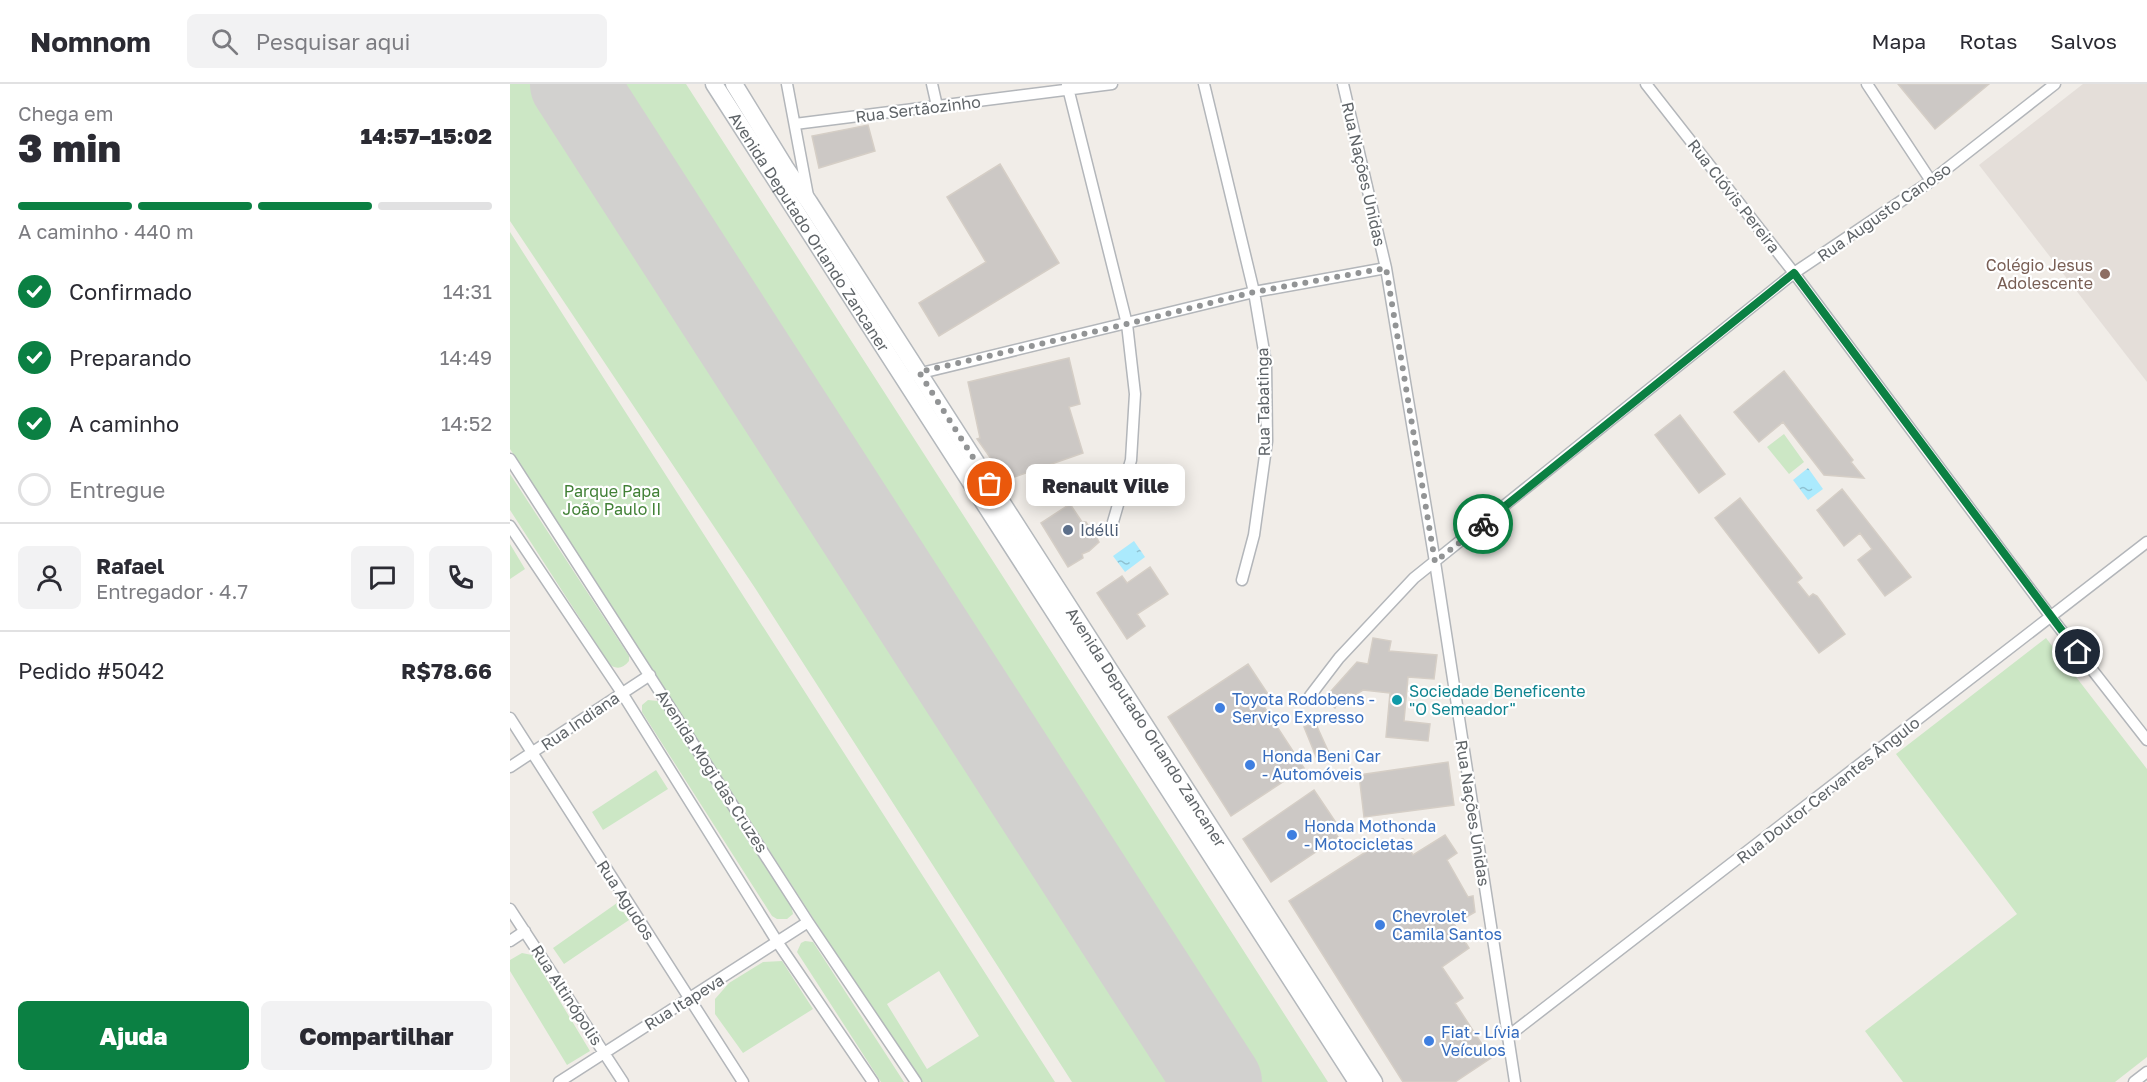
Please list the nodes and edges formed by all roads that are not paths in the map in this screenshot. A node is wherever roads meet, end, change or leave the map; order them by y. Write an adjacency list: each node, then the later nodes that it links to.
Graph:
1 (714, 84): 22 (main road, Avenida Deputado Orlando Zancaner)
2 (734, 84): 15 (main road, Avenida Deputado Orlando Zancaner)
3 (787, 84): 13 (street)
4 (932, 84): 12 (street)
5 (1112, 84): 11 (street, Rua Sertãozinho)
6 (1204, 84): 20 (street, Rua Tabatinga)
7 (1343, 84): 18 (street, Rua Nações Unidas)
8 (1646, 84): 19 (street, Rua Clóvis Pereira)
9 (1867, 84): 16 (street)
10 (2055, 84): 16 (street, Rua Augusto Canoso)
11 (1067, 87): 12 (street, Rua Sertãozinho); 21 (street)
12 (937, 106): 13 (street, Rua Sertãozinho)
13 (795, 124): 14 (street)
14 (803, 160): 15 (street); 17 (street)
15 (785, 167): 17 (main road, Avenida Deputado Orlando Zancaner)
16 (1931, 181): 19 (street, Rua Augusto Canoso)
17 (809, 202): 22 (main road, Avenida Deputado Orlando Zancaner)
18 (1386, 268): 20 (street); 29 (street, Rua Nações Unidas)
19 (1794, 273): 29 (street, Rua Augusto Canoso); 31 (street, Rua Clóvis Pereira)
20 (1254, 292): 21 (street); 30 (street, Rua Tabatinga)
21 (1127, 324): 23 (street); 26 (street)
22 (891, 343): 23 (main road, Avenida Deputado Orlando Zancaner)
23 (912, 375): 24 (main road, Avenida Deputado Orlando Zancaner)
24 (934, 409): 53 (main road, Avenida Deputado Orlando Zancaner); 54 (main road, Avenida Deputado Orlando Zancaner)
25 (510, 459): 32 (street, Avenida Mogi das Cruzes)
26 (1113, 522)
27 (510, 526): 33 (street, Avenida Mogi das Cruzes)
28 (2147, 542): 31 (street, Rua Doutor Cervantes Ângulo)
29 (1435, 562): 34 (street, Rua Augusto Canoso); 45 (street, Rua Nações Unidas)
30 (1242, 580)
31 (2051, 617): 36 (street, Rua Clóvis Pereira); 45 (street, Rua Doutor Cervantes Ângulo)
32 (650, 675): 33 (street, Rua Indiana); 40 (street, Avenida Mogi das Cruzes)
33 (622, 693): 37 (street, Rua Indiana); 43 (street, Avenida Mogi das Cruzes)
34 (1310, 696)
35 (510, 718): 37 (street, Rua Agudos)
36 (2147, 740)
37 (532, 753): 38 (street, Rua Indiana); 44 (street, Rua Agudos)
38 (510, 767)
39 (510, 909): 41 (street, Rua Altinópolis)
40 (808, 922): 43 (street, Rua Itapeva); 52 (street, Avenida Mogi das Cruzes)
41 (525, 931): 42 (street); 46 (street, Rua Altinópolis)
42 (510, 941)
43 (778, 943): 44 (street, Rua Itapeva); 51 (street, Avenida Mogi das Cruzes)
44 (689, 999): 46 (street, Rua Itapeva); 50 (street, Rua Agudos)
45 (1508, 1037): 55 (street, Rua Nações Unidas)
46 (605, 1052): 48 (street, Rua Itapeva); 49 (street, Rua Altinópolis)
47 (2147, 1072): 56 (street)
48 (559, 1082)
49 (623, 1082)
50 (743, 1082)
51 (873, 1082)
52 (915, 1082)
53 (1357, 1082)
54 (1374, 1082)
55 (1515, 1082)
56 (2134, 1082)

